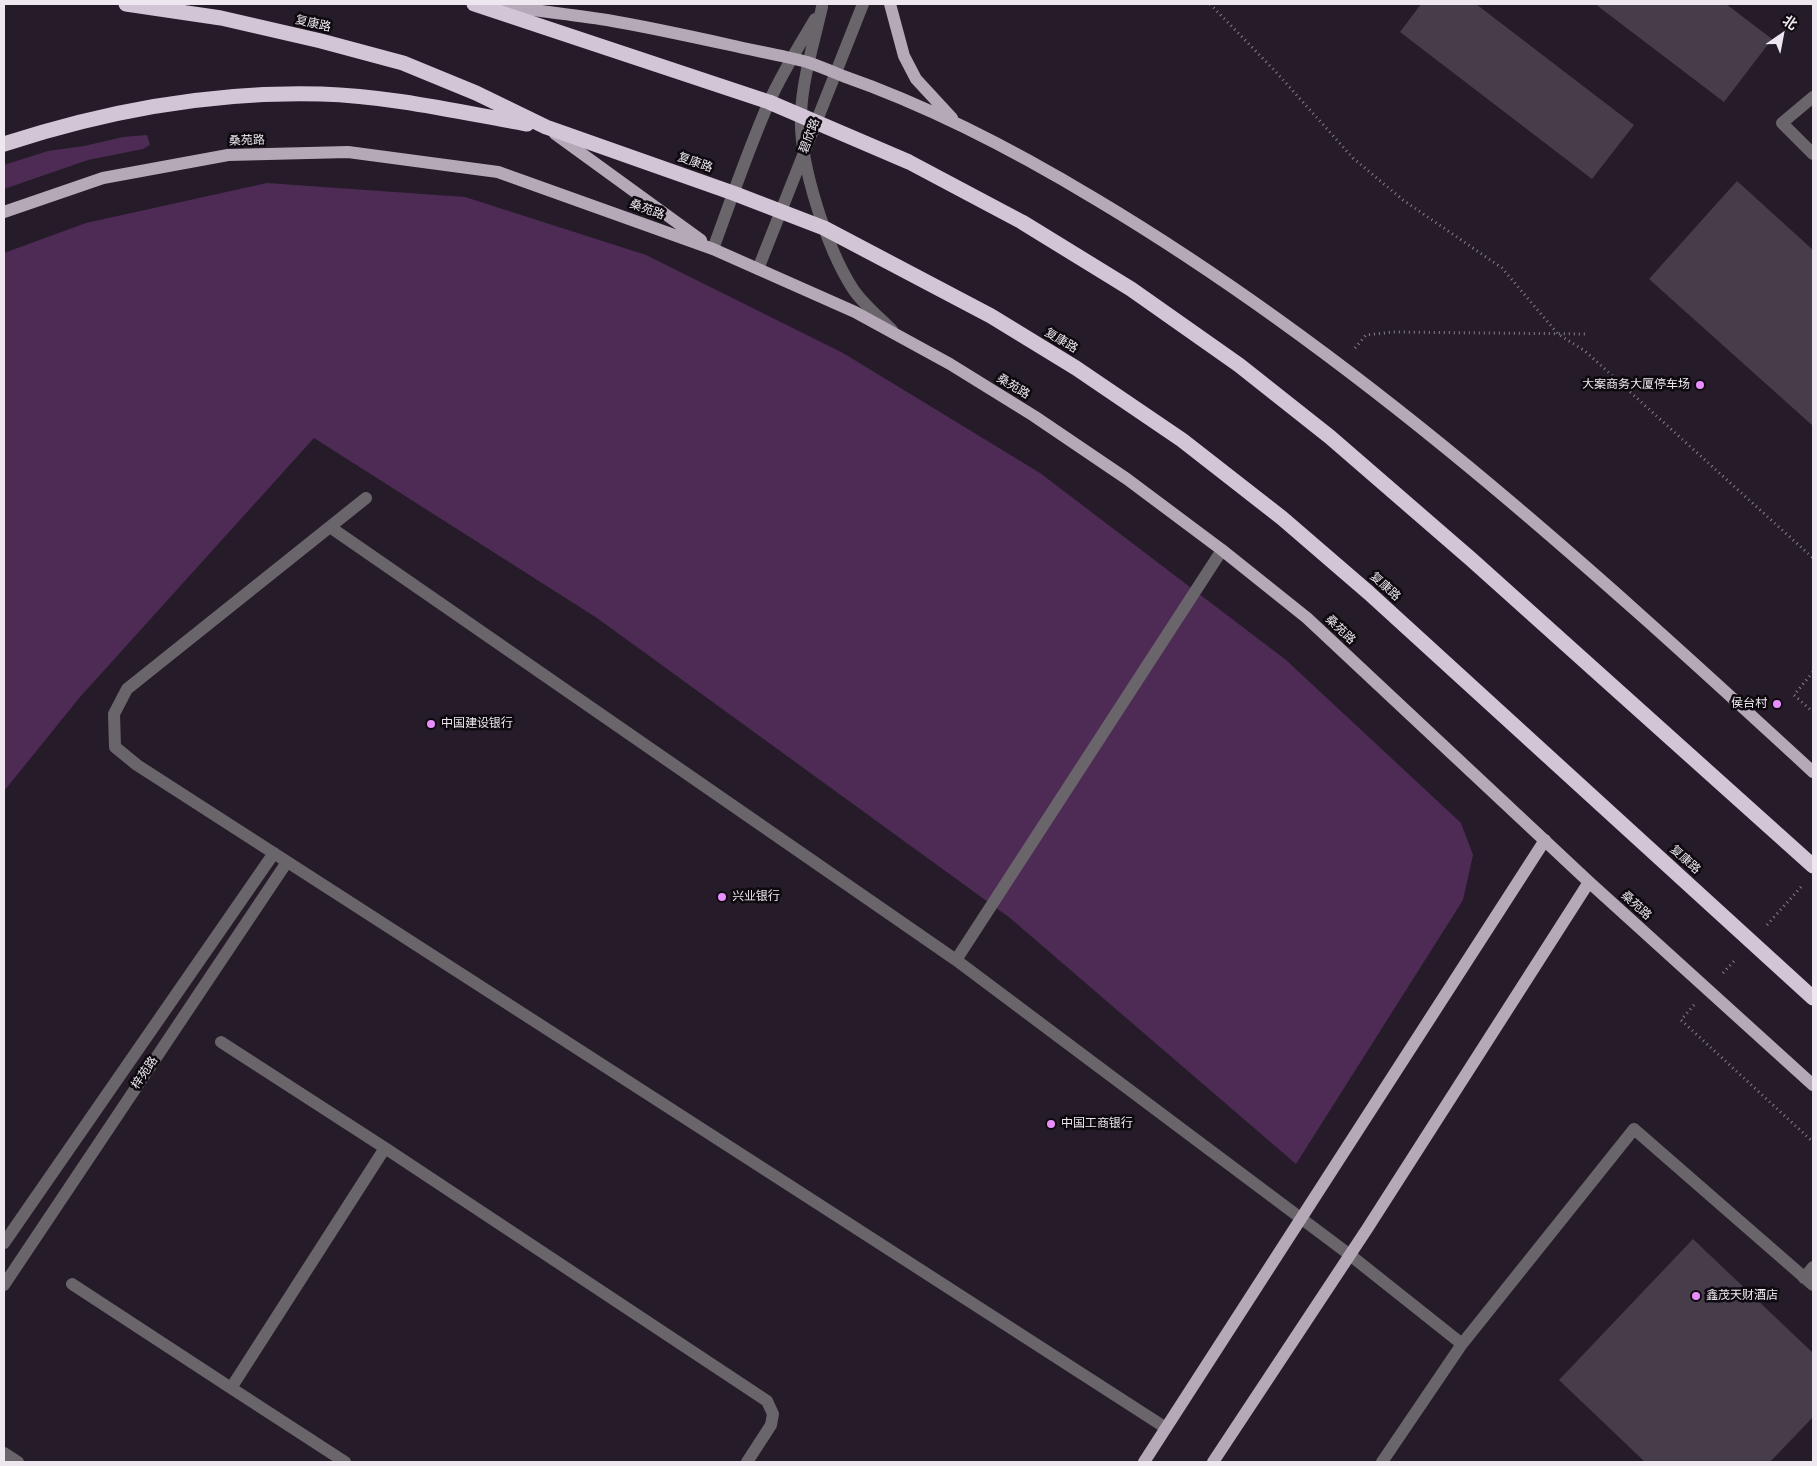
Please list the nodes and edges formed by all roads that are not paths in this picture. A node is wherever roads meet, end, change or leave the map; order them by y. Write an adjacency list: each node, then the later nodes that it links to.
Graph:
1 (126, 4): 15 (highway, 复康路)
2 (474, 4): 11 (highway)
3 (485, 4): 7 (main road)
4 (863, 4): 9 (street, 碧欣路)
5 (890, 4): 14 (main road)
6 (823, 5): 7 (street); 8 (street)
7 (791, 58): 8 (main road); 11 (street)
8 (809, 63): 9 (main road); 12 (street)
9 (835, 73): 13 (street, 碧欣路); 14 (main road)
10 (1813, 97): 18 (street)
11 (769, 102): 12 (highway); 19 (street)
12 (801, 116): 13 (highway); 17 (street)
13 (815, 121): 17 (street, 碧欣路); 33 (highway)
14 (957, 123): 29 (main road)
15 (546, 127): 16 (highway); 19 (highway, 复康路); 23 (main road)
16 (4, 144)
17 (804, 150): 20 (street, 碧欣路); 22 (street)
18 (1813, 154)
19 (733, 193): 20 (highway, 复康路); 23 (street)
20 (781, 211): 22 (highway, 复康路); 24 (street, 碧欣路)
21 (4, 212): 23 (main road, 桑苑路)
22 (824, 228): 25 (street); 36 (highway, 复康路)
23 (713, 248): 24 (main road, 桑苑路)
24 (758, 269): 25 (main road, 桑苑路)
25 (899, 337): 28 (main road, 桑苑路)
26 (366, 498): 27 (street)
27 (330, 527): 31 (street); 35 (street)
28 (1222, 550): 30 (main road, 桑苑路); 35 (street)
29 (1813, 772)
30 (1545, 840): 34 (main road, 桑苑路); 40 (main road)
31 (274, 853): 32 (street); 41 (street, 梓苑路)
32 (287, 862): 46 (street, 梓苑路); 49 (street)
33 (1813, 866)
34 (1589, 882): 38 (main road, 桑苑路); 42 (main road)
35 (956, 960): 40 (street)
36 (1813, 998)
37 (221, 1042): 39 (street)
38 (1813, 1085)
39 (385, 1148): 48 (street); 53 (street)
40 (1301, 1219): 42 (street); 49 (main road)
41 (4, 1243)
42 (1350, 1255): 47 (street); 55 (main road)
43 (1813, 1267): 44 (street)
44 (1809, 1282): 47 (street)
45 (72, 1284): 48 (street)
46 (4, 1285)
47 (1462, 1344): 56 (street)
48 (231, 1388): 52 (street)
49 (1166, 1428): 54 (main road)
50 (4, 1453): 51 (street)
51 (18, 1462)
52 (345, 1462)
53 (747, 1462)
54 (1144, 1462)
55 (1213, 1462)
56 (1382, 1462)

